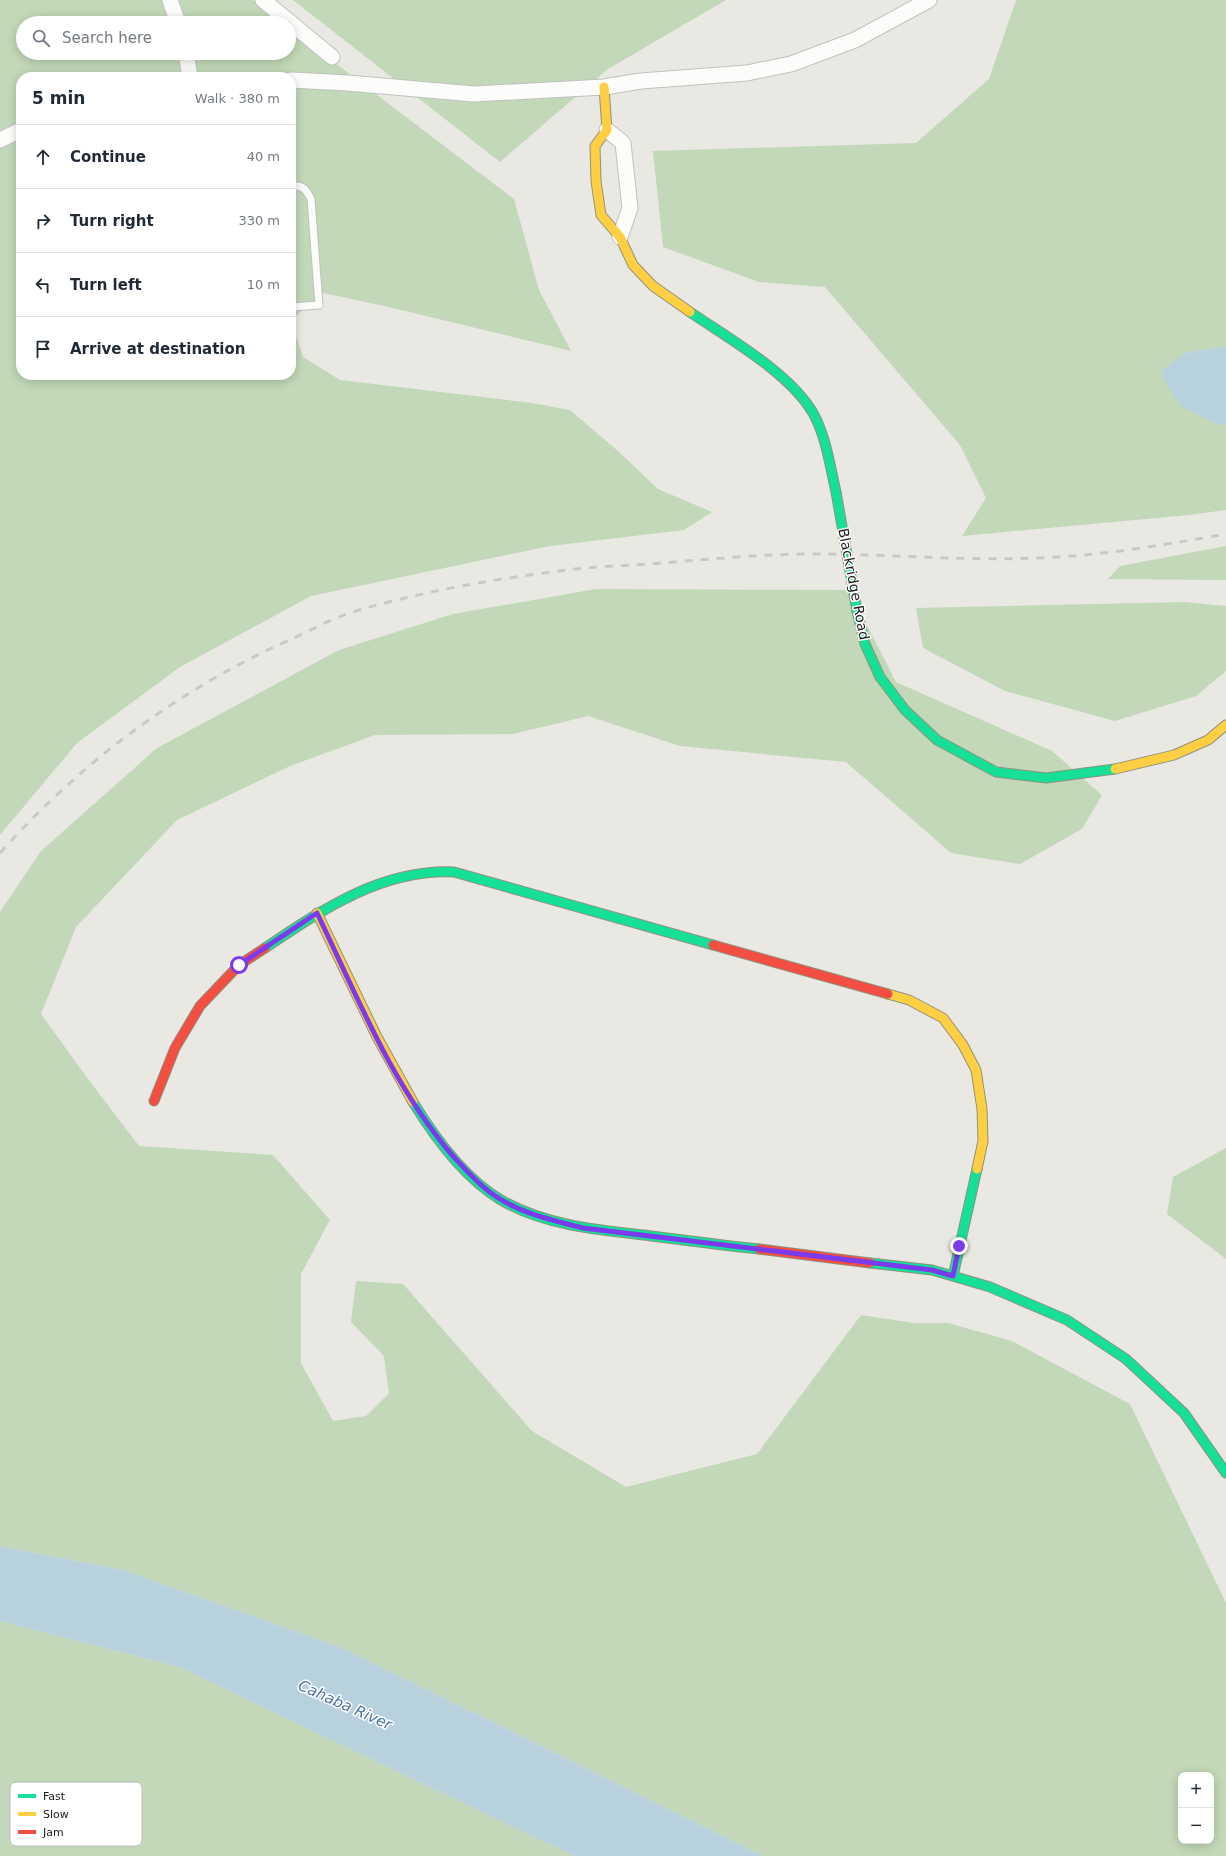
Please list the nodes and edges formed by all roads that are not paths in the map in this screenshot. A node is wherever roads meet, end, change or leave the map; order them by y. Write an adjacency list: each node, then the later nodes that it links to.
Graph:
1 (170, 0): 4 (street)
2 (263, 0): 5 (street)
3 (929, 0): 11 (street)
4 (176, 16)
5 (282, 16)
6 (296, 27): 7 (street)
7 (332, 57)
8 (187, 60): 9 (street)
9 (189, 72)
10 (296, 80): 11 (street)
11 (604, 87): 12 (street)
12 (607, 130): 16 (street); 16 (street, Blackridge Road)
13 (16, 132): 14 (street)
14 (0, 140)
15 (296, 185): 17 (lane)
16 (620, 237): 18 (street, Blackridge Road, bridge)
17 (296, 307)
18 (1226, 725)
19 (317, 913): 20 (street); 21 (street); 21 (street)
20 (154, 1101)
21 (953, 1276): 22 (street)
22 (1226, 1474)

